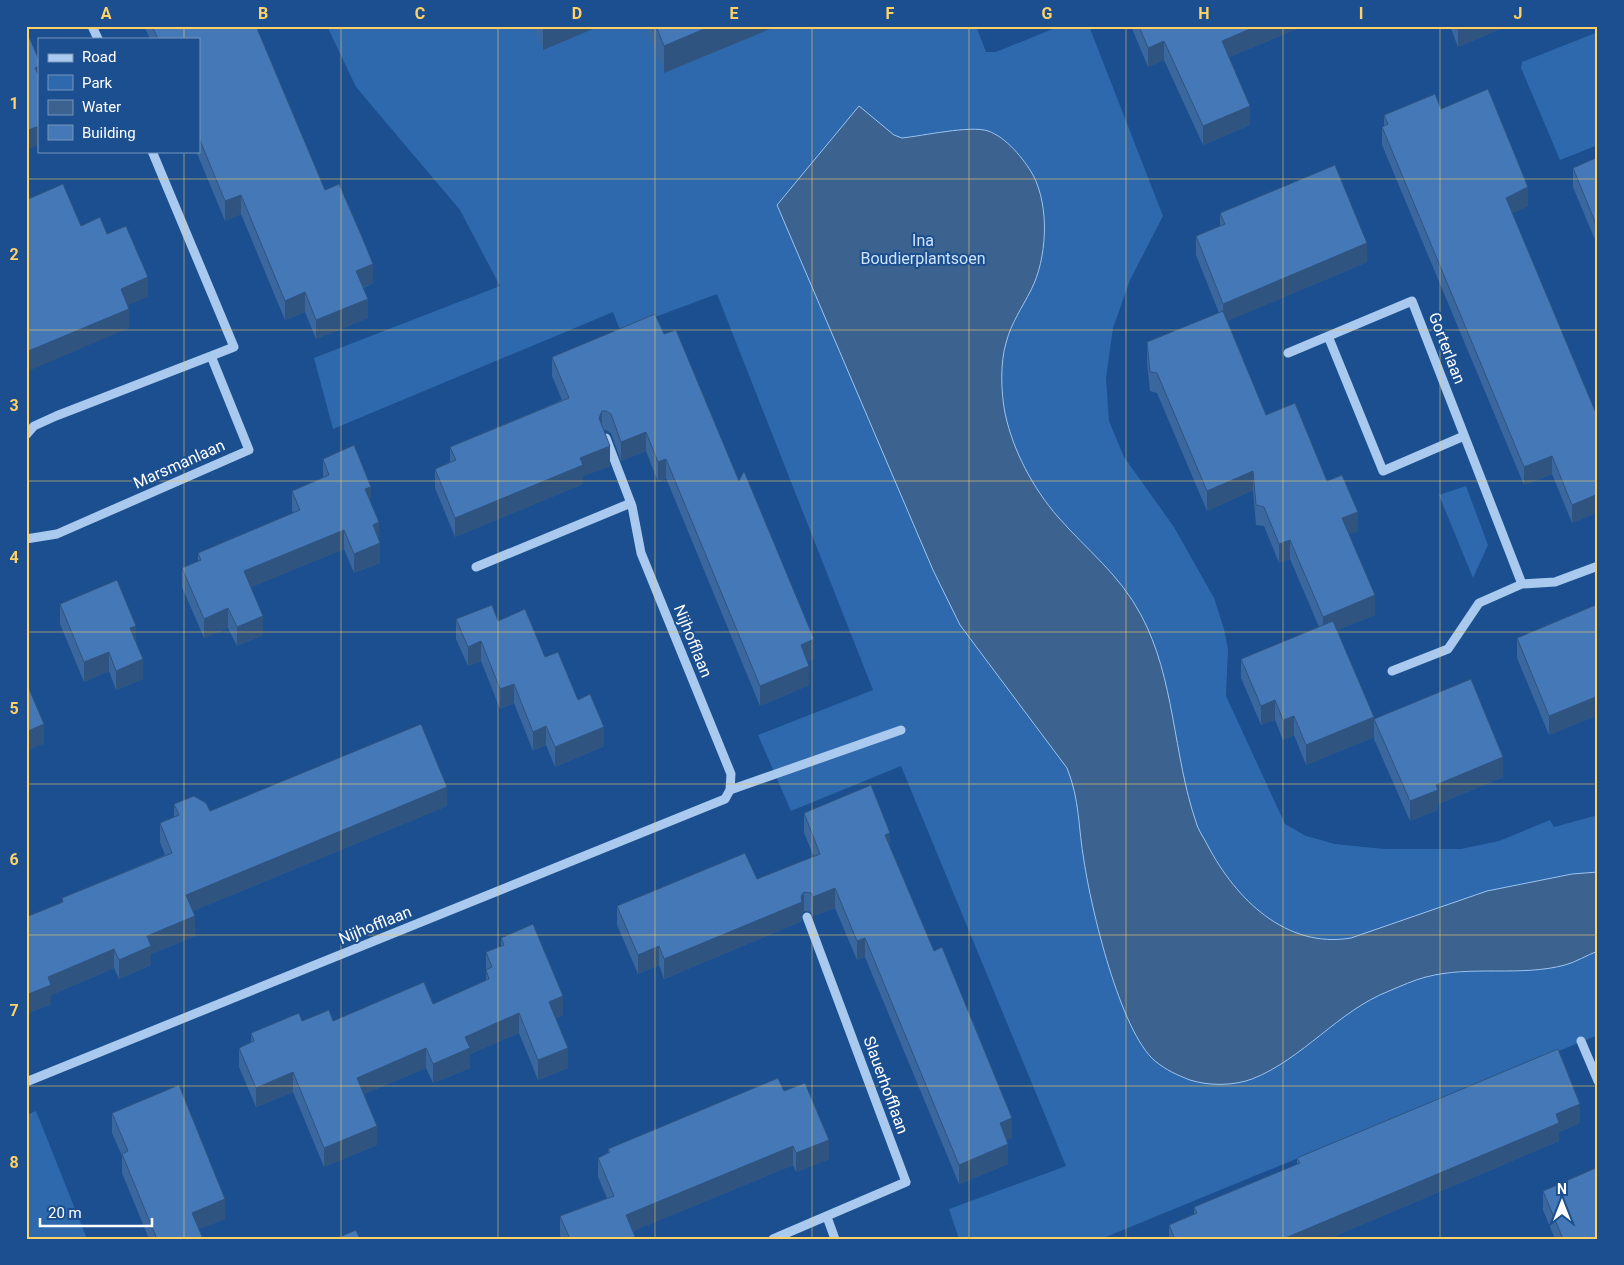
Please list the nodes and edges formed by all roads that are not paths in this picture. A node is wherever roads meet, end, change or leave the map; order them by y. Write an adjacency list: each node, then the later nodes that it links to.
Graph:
1 (92, 26): 2 (street)
2 (98, 38)
3 (152, 152): 6 (street)
4 (1328, 336): 5 (street, Gorterlaan); 9 (street); 9 (street, Gorterlaan)
5 (1288, 353)
6 (211, 356): 7 (street); 11 (street, Marsmanlaan)
7 (26, 435)
8 (605, 436): 10 (street, Nijhofflaan)
9 (1464, 436): 14 (street, Gorterlaan)
10 (630, 503): 13 (street); 17 (street, Nijhofflaan)
11 (26, 539)
12 (1598, 566): 14 (street)
13 (476, 567)
14 (1522, 584): 15 (street)
15 (1392, 671)
16 (901, 730): 17 (street, Nijhofflaan)
17 (730, 790): 21 (street, Nijhofflaan)
18 (807, 918): 22 (street, Slauerhofflaan)
19 (1581, 1041): 20 (street)
20 (1598, 1081)
21 (26, 1082)
22 (827, 1217): 23 (street, Slauerhofflaan); 24 (street)
23 (773, 1239)
24 (835, 1239)

